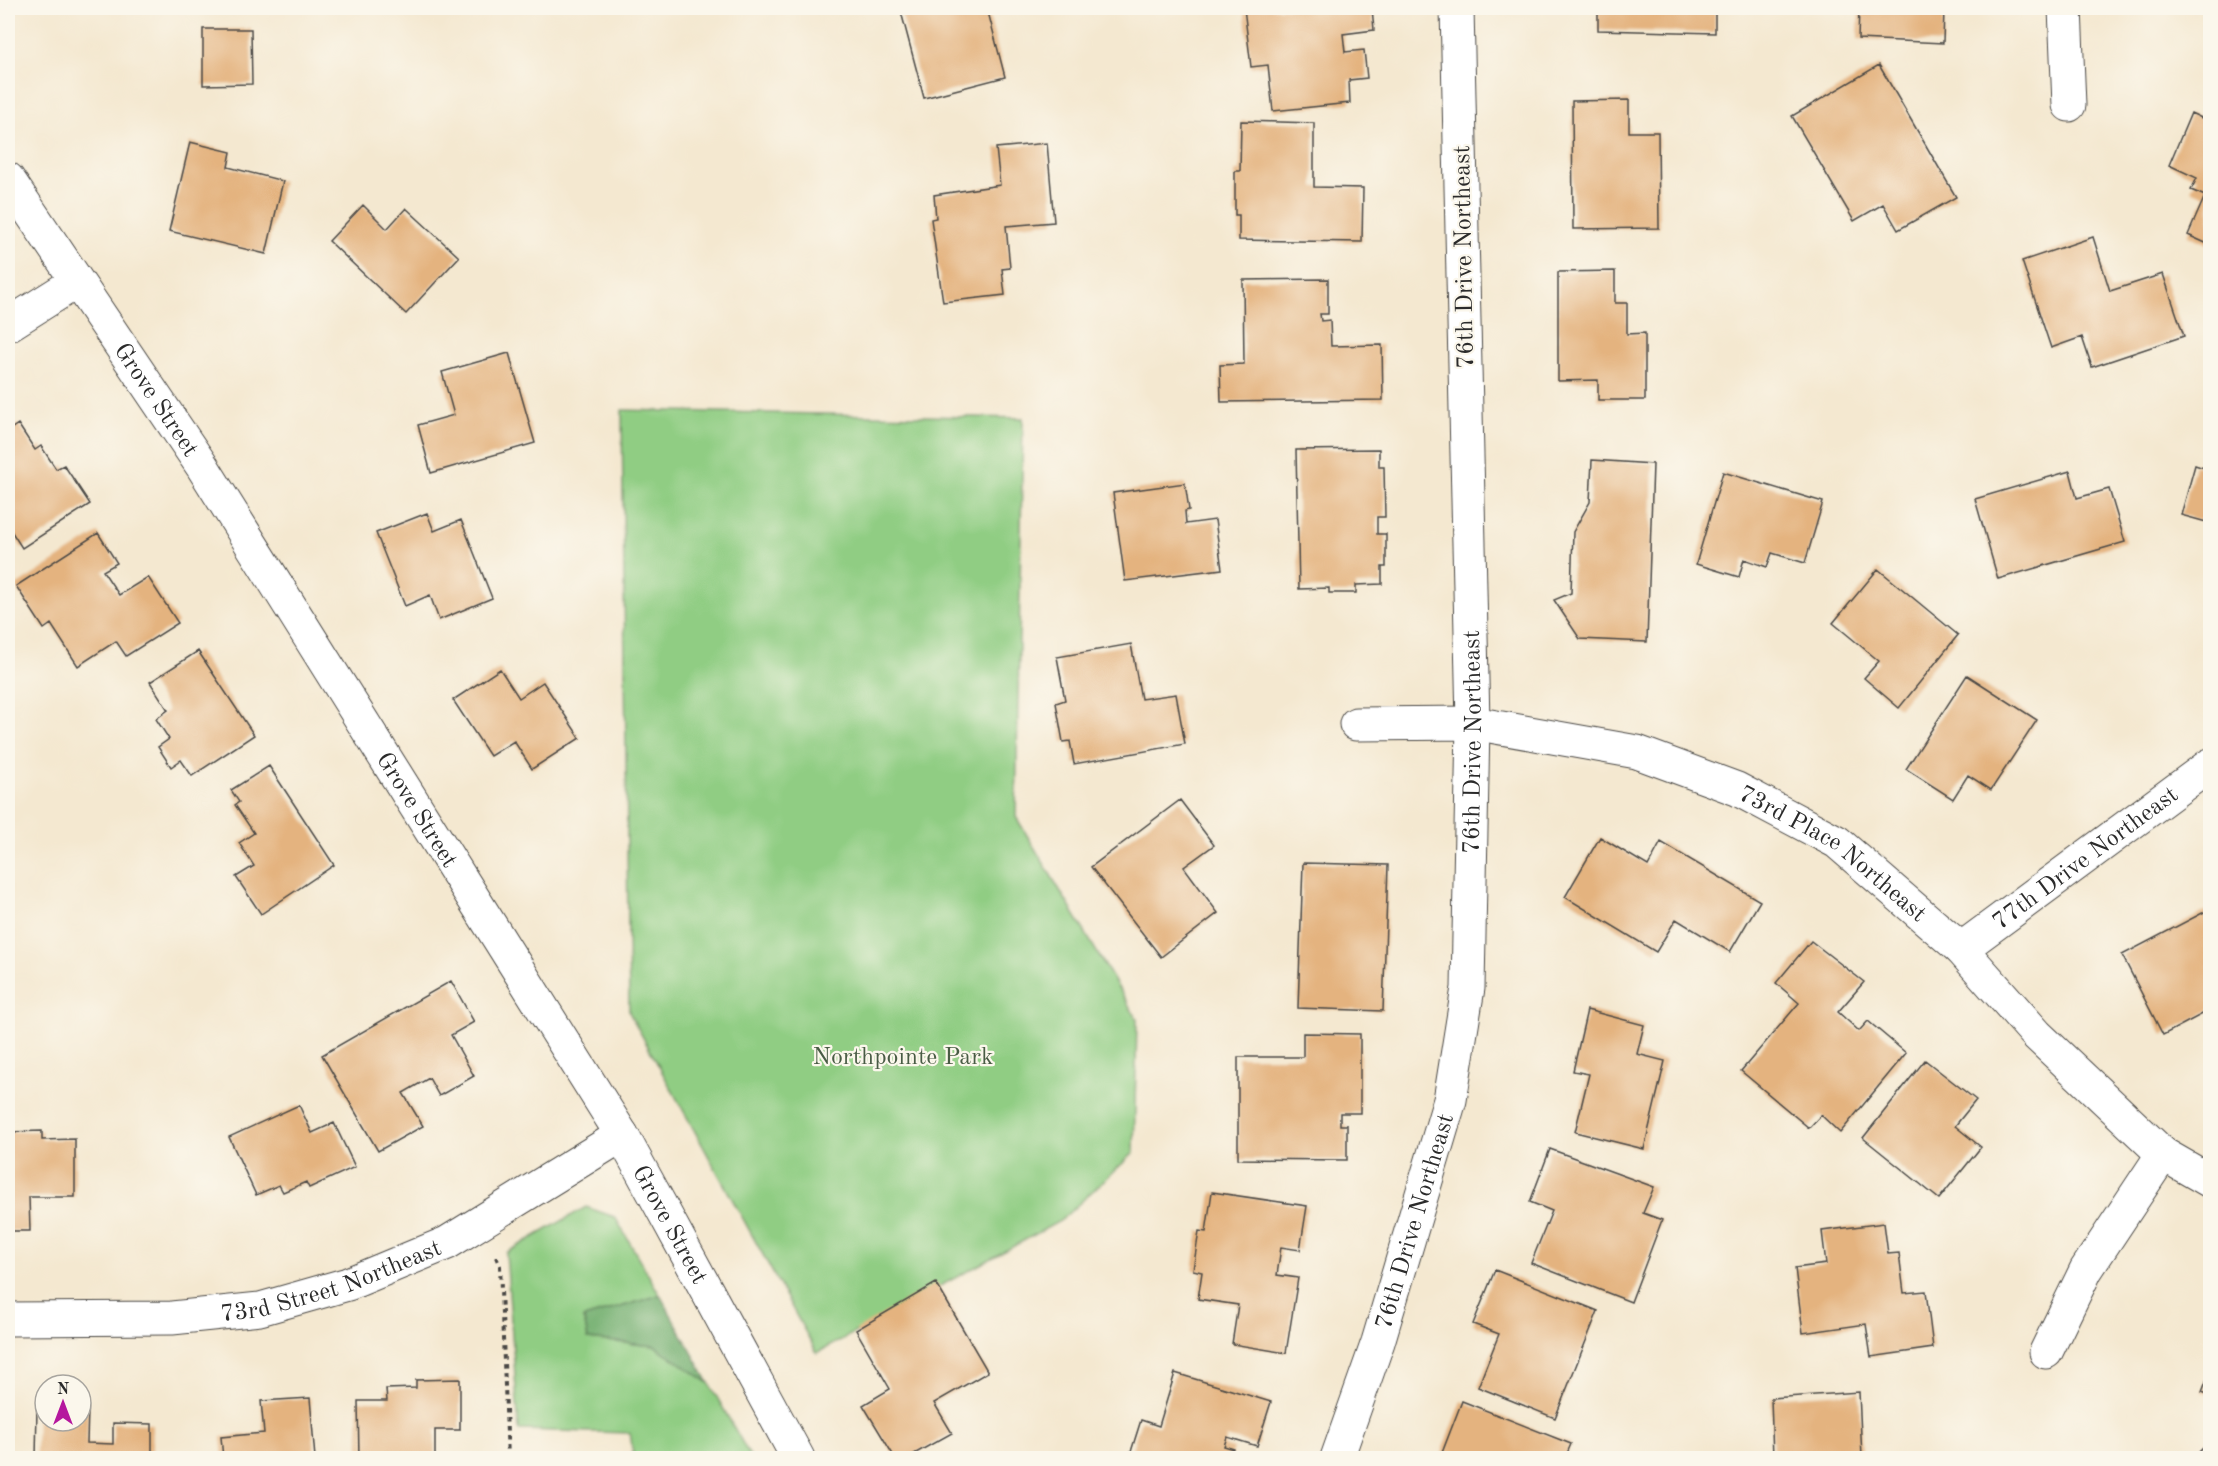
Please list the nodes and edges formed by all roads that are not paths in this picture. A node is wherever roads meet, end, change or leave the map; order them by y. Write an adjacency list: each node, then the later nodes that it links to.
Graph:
1 (1457, 8): 7 (street, 76th Drive Northeast)
2 (2065, 8): 3 (street)
3 (2069, 105)
4 (8, 179): 5 (street, Grove Street)
5 (76, 282): 6 (street); 11 (street, Grove Street)
6 (8, 325)
7 (1473, 723): 8 (street, 73rd Place Northeast); 10 (street, 73rd Place Northeast); 17 (street, 76th Drive Northeast)
8 (1356, 724)
9 (2211, 765): 10 (street, 77th Drive Northeast)
10 (1960, 949): 12 (street, 73rd Place Northeast)
11 (622, 1135): 14 (street, 73rd Street Northeast); 16 (street, Grove Street)
12 (2163, 1154): 13 (street, 73rd Place Northeast); 15 (street)
13 (2211, 1181)
14 (8, 1319)
15 (2046, 1352)
16 (798, 1458)
17 (1337, 1458)

